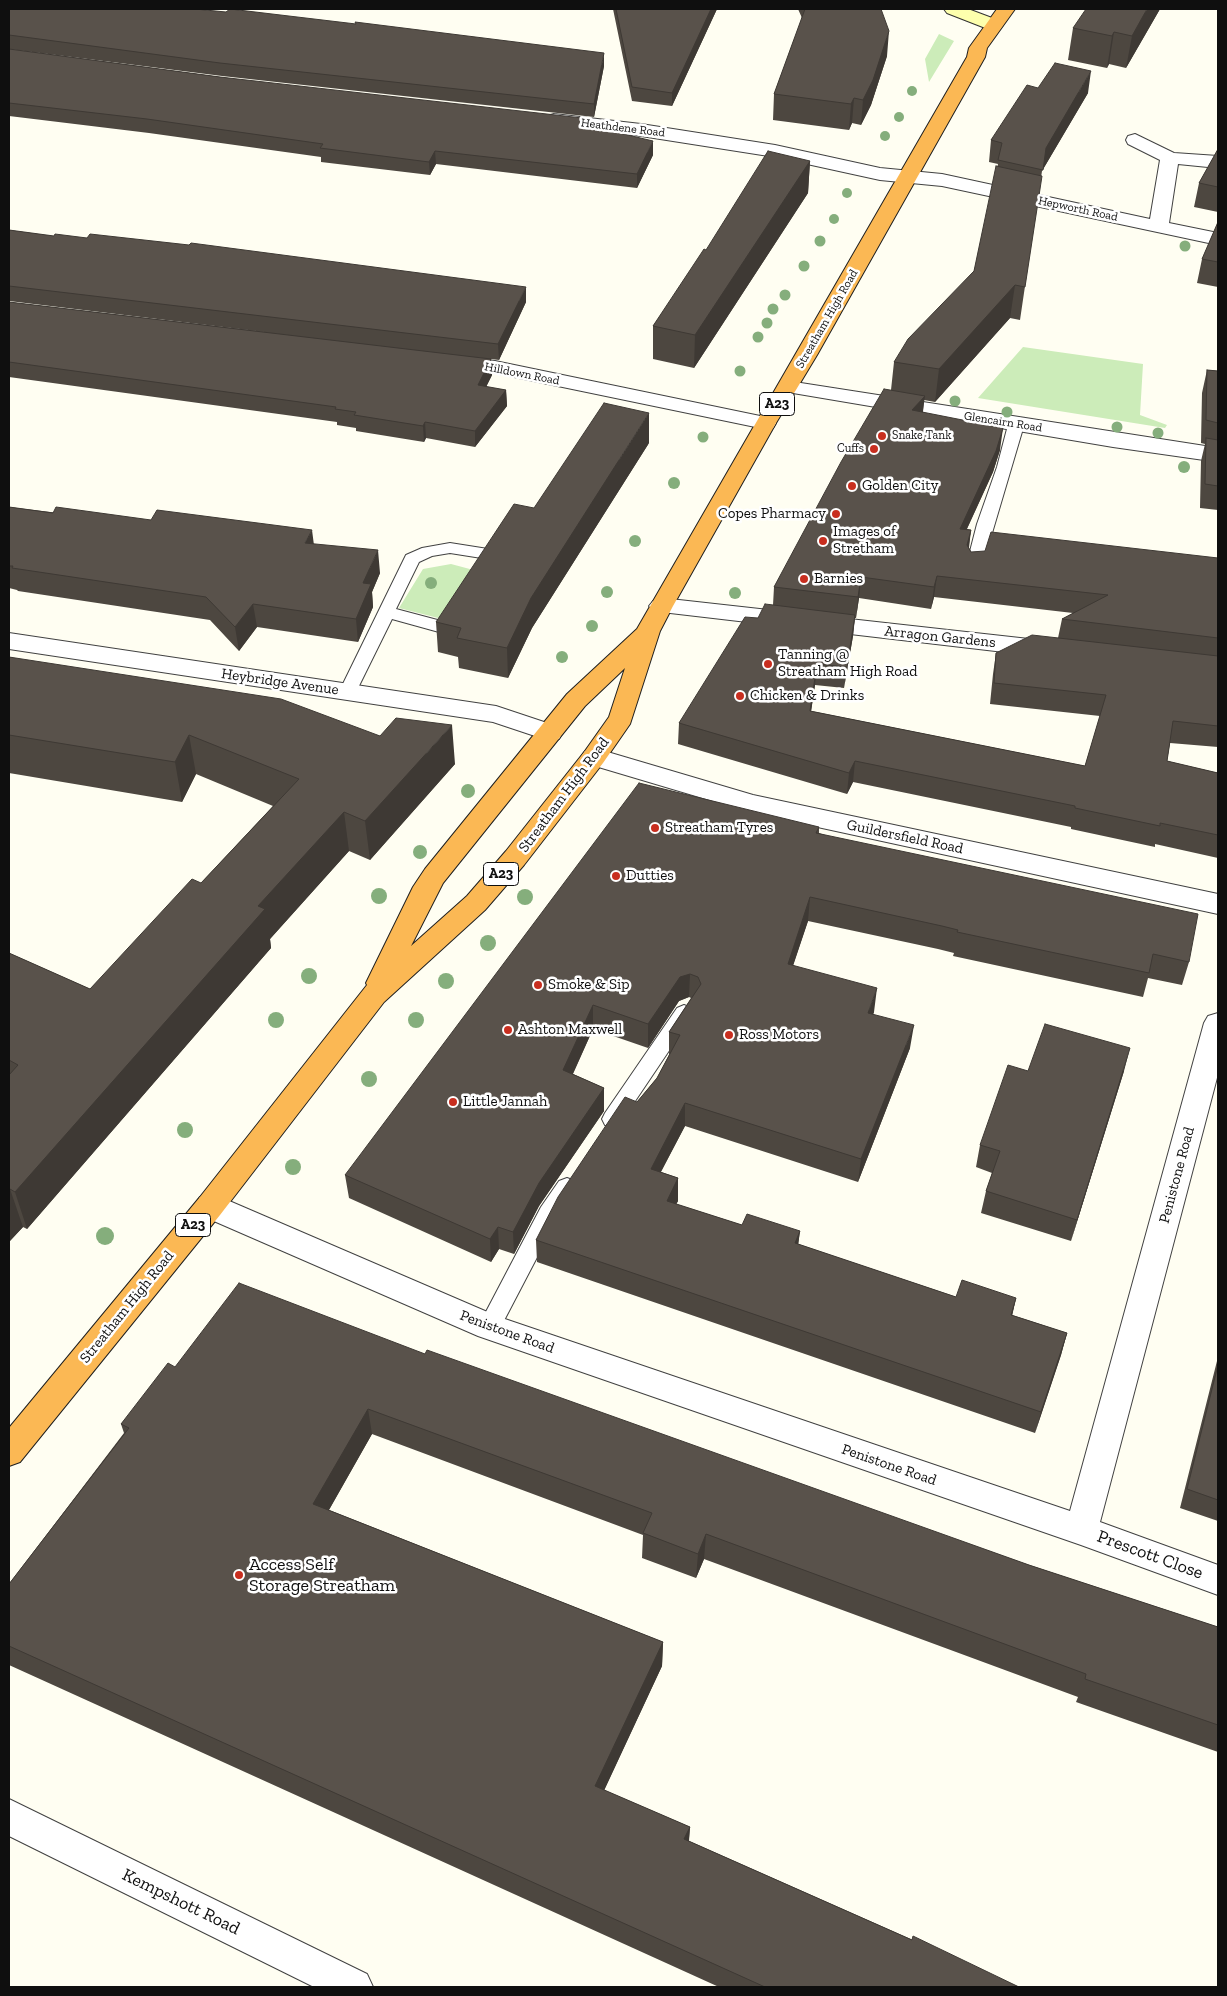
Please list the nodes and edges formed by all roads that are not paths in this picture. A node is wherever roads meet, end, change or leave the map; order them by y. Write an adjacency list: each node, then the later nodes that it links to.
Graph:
1 (952, 9): 3 (main road)
2 (1006, 9): 3 (highway, Streatham High Road / A23)
3 (994, 25): 8 (highway, Streatham High Road / A23)
4 (534, 118): 8 (street, Heathdene Road)
5 (1135, 140): 6 (street)
6 (1170, 158): 7 (street); 9 (street)
7 (1218, 162)
8 (907, 178): 9 (street, Hepworth Road); 12 (highway, Streatham High Road / A23)
9 (1158, 226): 10 (street, Hepworth Road)
10 (1218, 239)
11 (437, 360): 13 (street, Hilldown Road)
12 (788, 387): 13 (highway, Streatham High Road / A23); 14 (street, Glencairn Road)
13 (765, 424): 18 (highway, Streatham High Road / A23)
14 (1016, 424): 15 (street, Glencairn Road); 17 (lane)
15 (1218, 455)
16 (488, 554): 19 (lane)
17 (974, 567)
18 (661, 606): 21 (highway, Streatham High Road / A23); 23 (street, Arragon Gardens)
19 (386, 612): 20 (lane); 24 (lane)
20 (439, 626)
21 (648, 631): 25 (highway, Streatham High Road / A23); 26 (highway, Streatham High Road / A23)
22 (9, 641): 24 (street, Heybridge Avenue)
23 (1070, 652)
24 (348, 692): 25 (street, Heybridge Avenue)
25 (550, 733): 28 (highway, Streatham High Road / A23)
26 (594, 757): 27 (street, Guildersfield Road); 28 (highway, Streatham High Road / A23)
27 (1218, 904)
28 (374, 995): 33 (highway, Streatham High Road / A23)
29 (688, 1007): 31 (lane)
30 (1218, 1023): 36 (street, Penistone Road)
31 (604, 1132)
32 (576, 1172): 34 (lane)
33 (210, 1206): 34 (street, Penistone Road); 35 (highway, Streatham High Road / A23)
34 (489, 1327): 36 (street, Penistone Road)
35 (9, 1452)
36 (1081, 1530): 37 (street, Prescott Close)
37 (1218, 1580)
38 (9, 1817): 39 (street, Kempshott Road)
39 (354, 1987)

